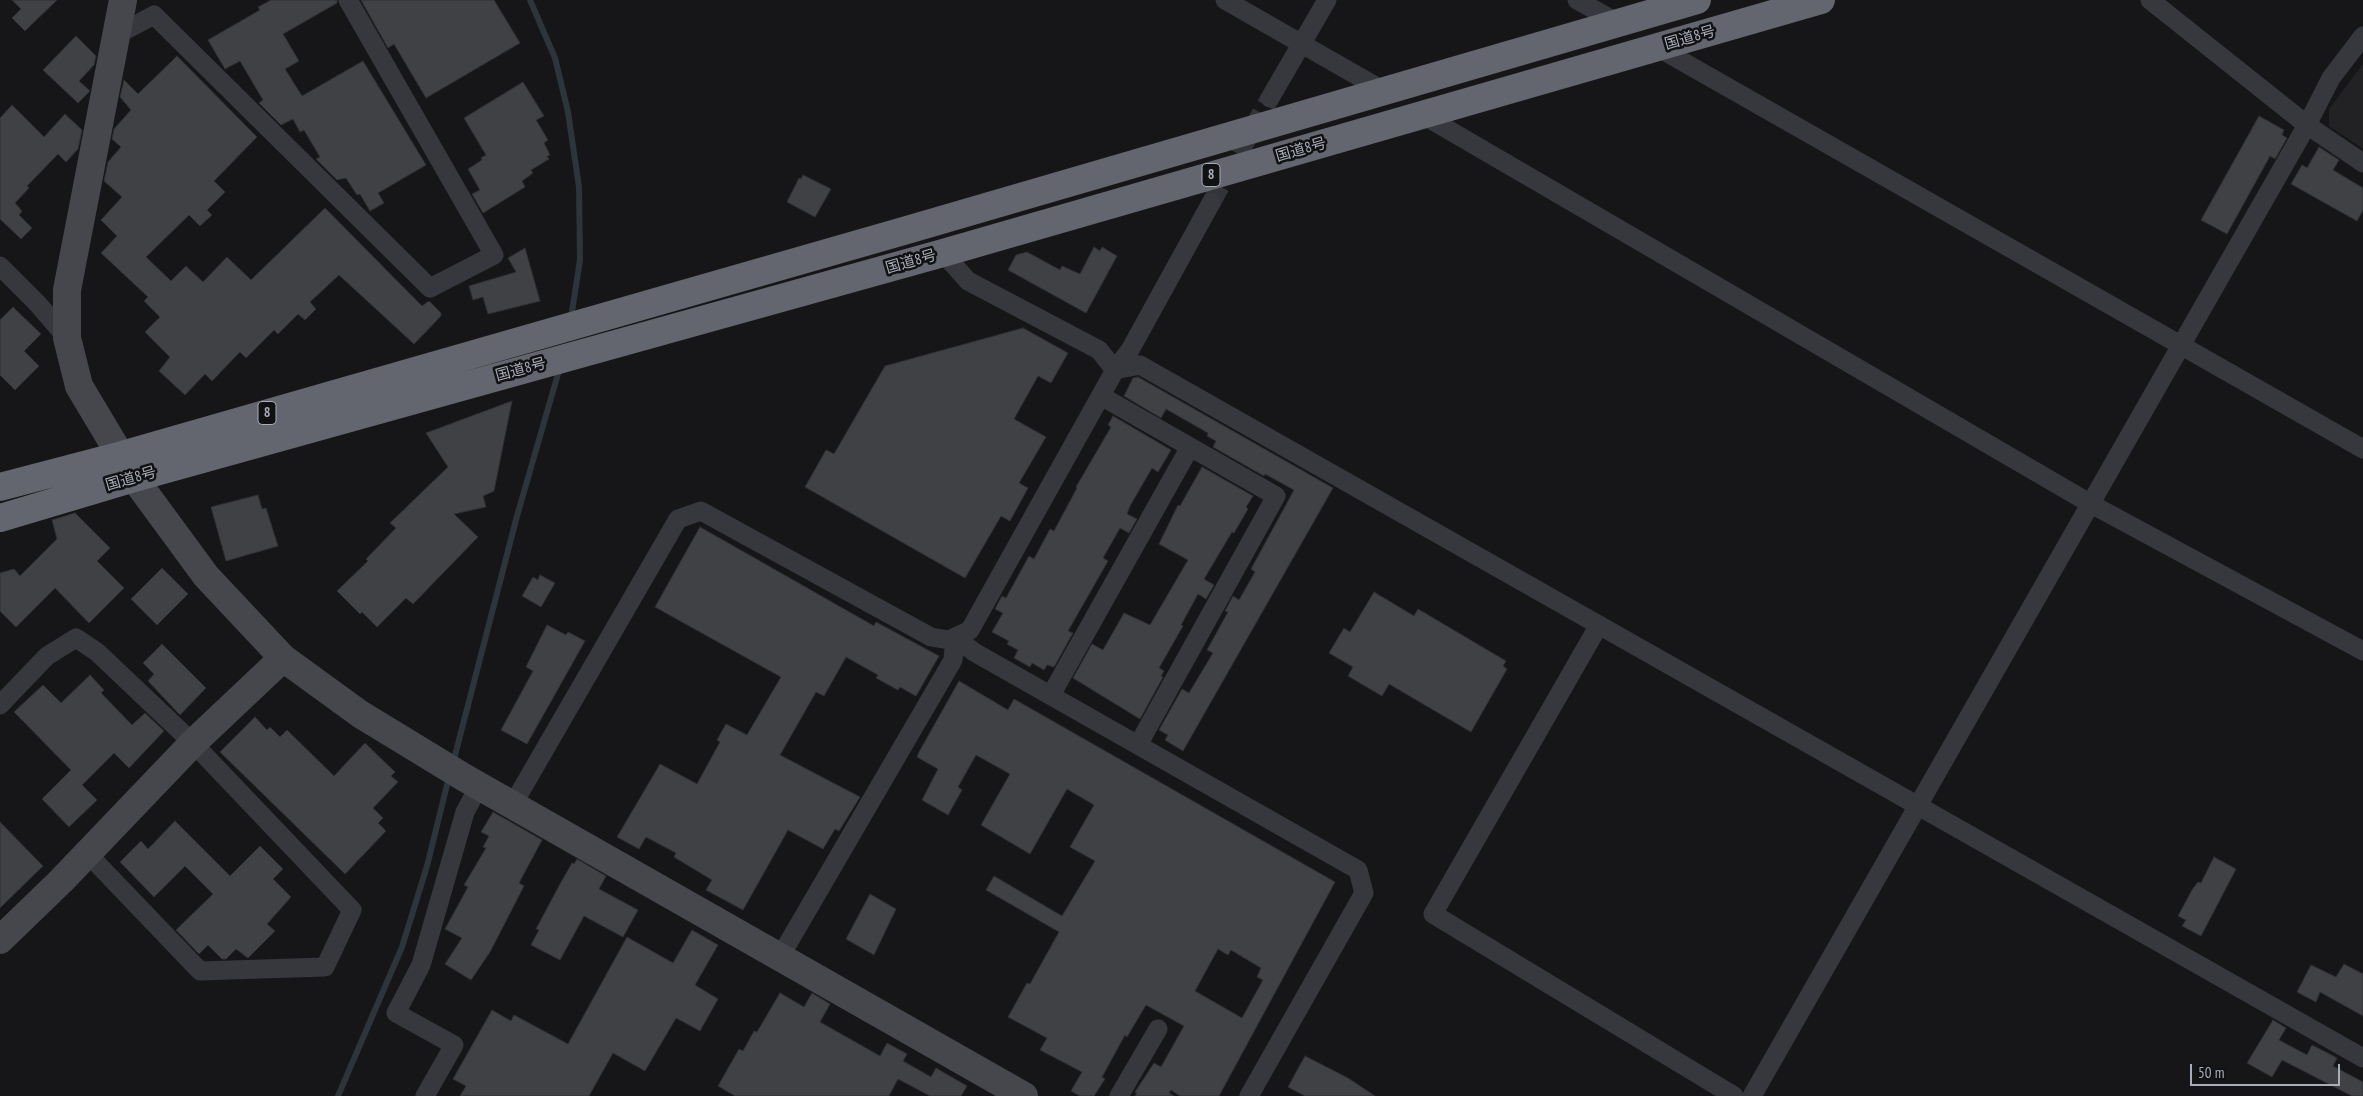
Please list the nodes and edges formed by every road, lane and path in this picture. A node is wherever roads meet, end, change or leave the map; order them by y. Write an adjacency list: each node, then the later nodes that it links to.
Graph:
1 (122, 0): 10 (street)
2 (348, 0): 10 (street)
3 (1225, 0): 12 (street)
4 (1327, 0): 12 (street)
5 (1578, 0): 9 (street)
6 (1697, 0): 9 (highway, 国道8号 / 8)
7 (1821, 0): 13 (highway, 国道8号 / 8)
8 (2150, 0): 17 (street)
9 (1618, 23): 14 (highway, 国道8号 / 8)
10 (116, 36): 22 (street)
11 (2363, 36): 17 (street)
12 (1301, 44): 14 (street); 15 (street)
13 (1657, 47): 16 (highway, 国道8号 / 8); 23 (street)
14 (1384, 91): 28 (highway, 国道8号 / 8)
15 (1270, 98)
16 (1423, 114): 20 (highway, 国道8号 / 8); 31 (street)
17 (2307, 125): 18 (street); 23 (street)
18 (2363, 162)
19 (1211, 203): 24 (street)
20 (943, 253): 24 (street); 29 (highway, 国道8号 / 8)
21 (0, 266): 22 (street)
22 (67, 338): 28 (street)
23 (2181, 346): 27 (street); 31 (street)
24 (1116, 370): 25 (street); 33 (street)
25 (1101, 396): 26 (street); 34 (street)
26 (1190, 447): 37 (street); 40 (street)
27 (2363, 449)
28 (122, 455): 29 (street); 30 (highway, 国道8号 / 8)
29 (134, 478): 32 (highway, 国道8号 / 8); 36 (street)
30 (0, 487)
31 (2091, 504): 35 (street); 43 (street)
32 (0, 518)
33 (1599, 625): 43 (street); 53 (street)
34 (955, 637): 37 (street); 42 (street); 46 (street)
35 (2363, 652)
36 (283, 658): 39 (street); 41 (street)
37 (1050, 695): 40 (street)
38 (0, 705): 39 (street)
39 (193, 743): 44 (street); 44 (street)
40 (1138, 745): 52 (street)
41 (462, 777): 42 (street); 49 (street)
42 (512, 806): 46 (street)
43 (1918, 806): 48 (street); 54 (street)
44 (87, 853): 45 (street)
45 (0, 940)
46 (780, 958): 50 (street)
47 (1158, 1029): 51 (street)
48 (2363, 1058)
49 (425, 1096)
50 (1024, 1096)
51 (1119, 1096)
52 (1249, 1096)
53 (1734, 1096)
54 (1752, 1096)

